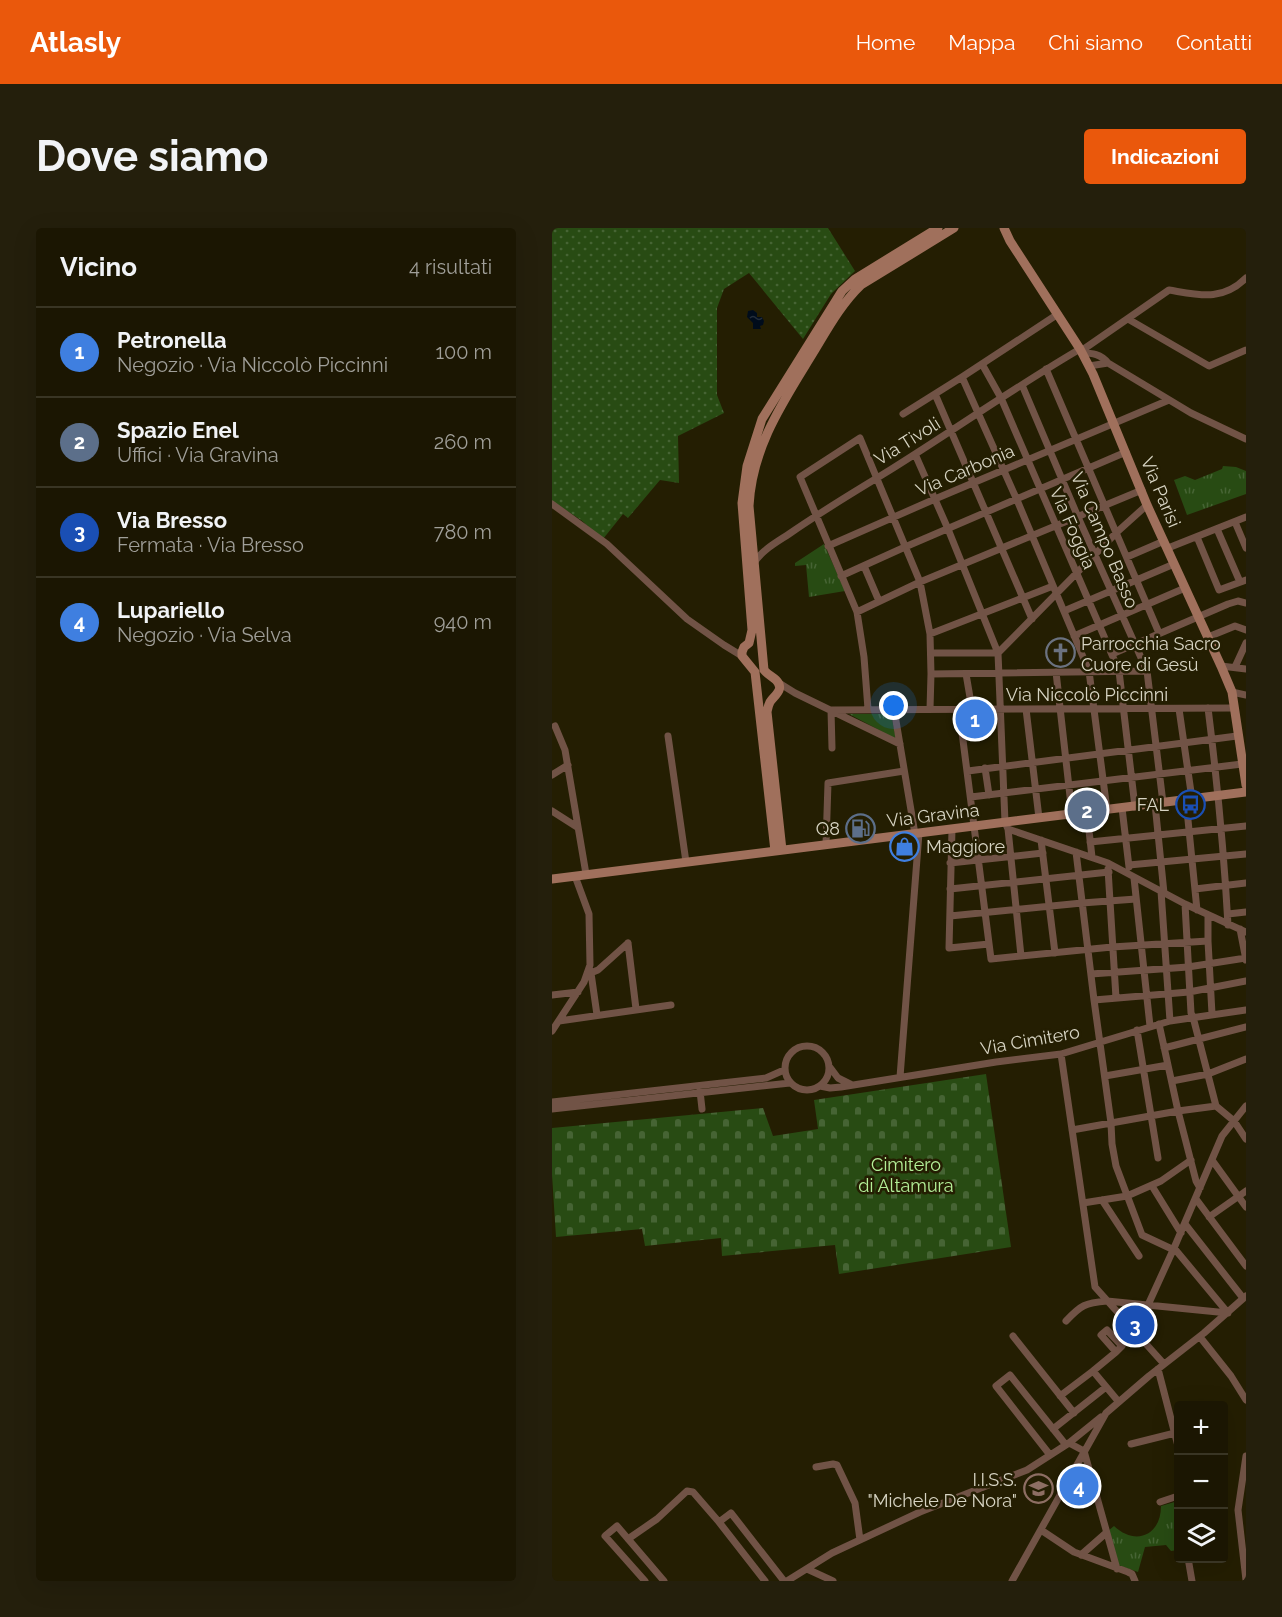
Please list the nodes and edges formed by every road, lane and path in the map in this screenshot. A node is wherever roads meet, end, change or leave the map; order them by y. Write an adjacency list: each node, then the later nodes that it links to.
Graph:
1 (938, 228): 94 (main road)
2 (954, 228): 52 (main road)
3 (1003, 228): 5 (main road, Via Parisi)
4 (1246, 278): 6 (street, Via Tivoli)
5 (1058, 314): 8 (main road, Via Parisi); 10 (street)
6 (1128, 318): 7 (street); 8 (street, Via Tivoli)
7 (1246, 350)
8 (1081, 351): 9 (street); 11 (main road, Via Parisi); 12 (street, Via Tivoli)
9 (1108, 363): 11 (street); 17 (street)
10 (982, 364): 13 (street); 16 (street, Via Foggia)
11 (1089, 366): 20 (main road, Via Parisi)
12 (1046, 369): 14 (street, Via Tivoli); 23 (street)
13 (962, 377): 15 (street); 18 (street)
14 (1022, 385): 16 (street, Via Tivoli); 24 (street, Via Campo Basso)
15 (936, 394): 19 (street); 21 (street)
16 (1001, 398): 18 (street, Via Tivoli); 27 (street, Via Foggia)
17 (1169, 400): 20 (street, Via Carbonia); 22 (street)
18 (979, 412): 21 (street, Via Tivoli); 29 (street)
19 (903, 414)
20 (1114, 424): 23 (street, Via Carbonia); 25 (main road, Via Parisi)
21 (951, 431): 26 (street, Via Tivoli); 32 (street)
22 (1246, 439)
23 (1076, 440): 24 (street, Via Carbonia); 28 (street)
24 (1050, 451): 27 (street, Via Carbonia); 31 (street, Via Campo Basso)
25 (1126, 452): 28 (street); 34 (main road, Via Parisi)
26 (915, 454): 30 (street, Via Tivoli); 35 (street)
27 (1028, 460): 29 (street, Via Carbonia); 33 (street, Via Foggia)
28 (1089, 469): 31 (street); 39 (street)
29 (1004, 470): 32 (street, Via Carbonia); 36 (street)
30 (877, 478): 41 (street, Via Tivoli); 41 (street); 43 (street)
31 (1063, 480): 33 (street); 42 (street, Via Campo Basso)
32 (974, 483): 35 (street, Via Carbonia); 40 (street)
33 (1040, 490): 36 (street); 46 (street, Via Foggia)
34 (1142, 490): 38 (main road, Via Parisi); 39 (street)
35 (935, 499): 43 (street, Via Carbonia); 47 (street)
36 (1017, 500): 40 (street); 50 (street)
37 (552, 504): 94 (street)
38 (1148, 505): 49 (street); 53 (main road, Via Parisi)
39 (1105, 506): 42 (street); 49 (street)
40 (987, 513): 47 (street); 58 (street)
41 (815, 516): 54 (street, Via Tivoli); 55 (street)
42 (1078, 517): 46 (street); 59 (street, Via Campo Basso)
43 (892, 518): 55 (street, Via Carbonia); 56 (street)
44 (1246, 518): 45 (street)
45 (1235, 522): 48 (street); 57 (street)
46 (1056, 526): 50 (street); 65 (street, Via Foggia)
47 (948, 529): 56 (street); 63 (street)
48 (1218, 529): 51 (street); 68 (street)
49 (1116, 533): 59 (street); 60 (street)
50 (1032, 536): 58 (street); 70 (street)
51 (1197, 537): 53 (street); 68 (street)
52 (752, 541): 54 (street); 61 (main road)
53 (1166, 544): 60 (street); 62 (main road, Via Parisi)
54 (771, 546): 61 (street, Via Tivoli)
55 (828, 546): 66 (street)
56 (905, 547): 64 (street); 69 (street)
57 (1246, 548)
58 (1001, 549): 63 (street); 74 (street)
59 (1094, 555): 65 (street); 72 (street, Via Campo Basso)
60 (1127, 556): 67 (street)
61 (754, 563): 93 (main road)
62 (1174, 564): 67 (street); 71 (main road, Via Parisi)
63 (963, 565): 69 (street); 81 (street)
64 (864, 566): 66 (street); 75 (street)
65 (1077, 573): 73 (street); 76 (street, Via Foggia)
66 (841, 576): 80 (street)
67 (1137, 580): 72 (street); 78 (street)
68 (1243, 581)
69 (920, 582): 75 (street); 88 (street)
70 (1053, 586): 73 (street); 74 (street)
71 (1185, 588): 78 (street); 83 (main road, Via Parisi)
72 (1110, 591): 76 (street); 82 (street, Via Campo Basso)
73 (1056, 594): 79 (street); 84 (street)
74 (1023, 598): 81 (street); 84 (street)
75 (879, 601): 80 (street)
76 (1088, 601): 79 (street); 85 (street, Via Foggia)
77 (1246, 603): 83 (street)
78 (1147, 604): 82 (street); 87 (street)
79 (1064, 611): 89 (street)
80 (857, 612): 117 (street)
81 (982, 613): 88 (street); 96 (street)
82 (1121, 616): 85 (street); 92 (street, Via Campo Basso)
83 (1199, 616): 87 (street); 90 (main road, Via Parisi)
84 (1032, 619): 96 (street)
85 (1099, 625): 89 (street); 97 (street, Via Foggia)
86 (1246, 630): 90 (street)
87 (1160, 633): 92 (street)
88 (930, 634): 95 (street)
89 (1074, 636): 101 (street)
90 (1208, 637): 98 (main road, Via Parisi)
91 (1246, 643): 99 (street)
92 (1134, 644): 97 (street); 103 (street, Via Campo Basso)
93 (761, 646): 94 (main road); 108 (main road)
94 (745, 649): 109 (main road)
95 (931, 653): 96 (street); 105 (street)
96 (998, 653): 107 (street)
97 (1112, 654): 102 (street, Via Foggia)
98 (1221, 666): 99 (street); 110 (main road, Via Parisi)
99 (1235, 667): 100 (street)
100 (1246, 669)
101 (1089, 671): 102 (street); 104 (street); 124 (street)
102 (1119, 671): 103 (street); 125 (street, Via Foggia)
103 (1147, 671): 126 (street, Via Campo Basso)
104 (1056, 672): 107 (street); 114 (street)
105 (931, 674): 106 (street); 119 (street)
106 (966, 674): 107 (street); 121 (street)
107 (998, 674): 122 (street)
108 (779, 683): 111 (street); 113 (main road)
109 (758, 692): 113 (main road); 183 (main road)
110 (1232, 692): 112 (street); 116 (main road, Via Parisi)
111 (795, 693): 113 (street); 128 (street)
112 (1246, 695)
113 (775, 697): 183 (main road)
114 (1059, 708): 123 (street, Via Niccolò Piccinni); 124 (street, Via Niccolò Piccinni); 139 (street)
115 (1208, 708): 116 (street, Via Niccolò Piccinni); 127 (street, Via Niccolò Piccinni); 132 (street)
116 (1234, 708): 131 (main road, Via Parisi)
117 (868, 709): 118 (street, Via Niccolò Piccinni); 128 (street, Via Niccolò Piccinni)
118 (894, 709): 119 (street, Via Niccolò Piccinni); 134 (street)
119 (930, 709): 120 (street, Via Niccolò Piccinni)
120 (959, 709): 121 (street, Via Niccolò Piccinni); 148 (street)
121 (972, 709): 122 (street, Via Niccolò Piccinni)
122 (1000, 709): 123 (street, Via Niccolò Piccinni); 143 (street)
123 (1026, 709): 141 (street)
124 (1095, 709): 125 (street, Via Niccolò Piccinni); 138 (street)
125 (1123, 709): 126 (street, Via Niccolò Piccinni); 137 (street, Via Foggia)
126 (1151, 709): 127 (street, Via Niccolò Piccinni); 135 (street, Via Campo Basso)
127 (1179, 709): 133 (street)
128 (831, 710): 134 (street); 136 (street)
129 (555, 726): 142 (street)
130 (668, 736): 192 (street)
131 (1238, 736): 132 (street); 140 (main road, Via Parisi)
132 (1212, 739): 133 (street); 144 (street)
133 (1184, 743): 135 (street); 146 (street)
134 (900, 744): 147 (street)
135 (1156, 746): 137 (street); 149 (street, Via Campo Basso)
136 (832, 748)
137 (1128, 750): 138 (street); 151 (street, Via Foggia)
138 (1101, 754): 139 (street); 152 (street)
139 (1066, 758): 141 (street); 153 (street)
140 (1243, 759): 144 (street); 154 (main road, Via Parisi)
141 (1033, 762): 143 (street); 155 (street)
142 (567, 765): 150 (street); 173 (street)
143 (1003, 766): 145 (street); 157 (street)
144 (1216, 767): 146 (street); 159 (street)
145 (985, 768): 148 (street); 158 (street)
146 (1188, 770): 149 (street); 161 (street)
147 (904, 771): 177 (street); 182 (street)
148 (968, 771): 160 (street)
149 (1159, 774): 151 (street); 162 (street, Via Campo Basso)
150 (552, 775)
151 (1131, 777): 152 (street); 163 (street, Via Foggia)
152 (1104, 781): 153 (street); 165 (street)
153 (1069, 785): 155 (street); 168 (street)
154 (1246, 785)
155 (1036, 789): 157 (street); 169 (street)
156 (1246, 792): 159 (main road, Via Gravina)
157 (1004, 793): 158 (street); 171 (street)
158 (989, 795): 160 (street)
159 (1218, 796): 161 (main road, Via Gravina); 175 (street)
160 (970, 797): 170 (street)
161 (1189, 800): 162 (main road, Via Gravina); 176 (street)
162 (1159, 804): 163 (main road, Via Gravina); 178 (street, Via Campo Basso)
163 (1135, 807): 164 (main road, Via Gravina)
164 (1122, 808): 165 (main road, Via Gravina); 179 (street)
165 (1107, 810): 167 (main road, Via Gravina)
166 (552, 811): 173 (street)
167 (1087, 813): 168 (main road, Via Gravina); 181 (street)
168 (1072, 814): 169 (main road, Via Gravina)
169 (1039, 818): 171 (main road, Via Gravina)
170 (974, 826): 171 (main road, Via Gravina); 174 (main road, Via Gravina); 191 (street)
171 (1006, 826): 180 (street); 187 (street)
172 (1246, 826): 175 (street)
173 (577, 827): 198 (street)
174 (952, 829): 177 (main road, Via Gravina); 194 (street)
175 (1221, 829): 176 (street); 188 (street)
176 (1190, 832): 178 (street); 190 (street)
177 (917, 833): 182 (main road, Via Gravina); 275 (street)
178 (1158, 834): 179 (street); 193 (street, Via Campo Basso)
179 (1126, 837): 181 (street); 196 (street)
180 (1041, 840): 184 (street); 185 (street)
181 (1090, 842): 189 (street)
182 (826, 844): 183 (main road, Via Gravina)
183 (778, 850): 192 (main road, Via Gravina)
184 (1076, 852): 189 (street); 199 (street)
185 (1042, 853): 187 (street); 202 (street)
186 (1246, 854): 188 (street)
187 (1011, 856): 191 (street); 204 (street)
188 (1223, 856): 190 (street); 206 (street)
189 (1092, 857): 195 (street)
190 (1192, 859): 193 (street); 209 (street)
191 (979, 860): 194 (street); 207 (street)
192 (686, 862): 198 (main road, Via Gravina)
193 (1161, 862): 196 (street); 210 (street, Via Campo Basso)
194 (950, 863): 208 (street)
195 (1108, 863): 197 (street); 201 (street)
196 (1129, 865): 201 (street)
197 (1109, 872): 199 (street); 212 (street)
198 (586, 874): 200 (main road, Via Gravina)
199 (1078, 875): 202 (street); 213 (street)
200 (575, 876): 203 (main road, Via Gravina); 239 (street)
201 (1132, 877): 210 (street); 211 (street)
202 (1045, 878): 204 (street); 215 (street)
203 (552, 879)
204 (1013, 882): 207 (street); 216 (street)
205 (1246, 883): 206 (street)
206 (1227, 885): 209 (street); 220 (street)
207 (982, 886): 208 (street); 219 (street)
208 (950, 889): 222 (street)
209 (1195, 889): 217 (street)
210 (1162, 892): 214 (street); 228 (street, Via Campo Basso)
211 (1136, 899): 212 (street); 229 (street)
212 (1110, 900): 213 (street); 230 (street)
213 (1082, 903): 215 (street); 231 (street)
214 (1185, 904): 217 (street); 226 (street)
215 (1049, 906): 216 (street); 232 (street)
216 (1016, 909): 219 (street); 233 (street)
217 (1197, 909): 221 (street)
218 (1246, 912): 220 (street)
219 (985, 913): 222 (street); 227 (street)
220 (1228, 914): 223 (street)
221 (1208, 915): 223 (street); 225 (street)
222 (950, 916): 227 (street)
223 (1228, 924): 224 (street)
224 (1243, 931): 234 (street)
225 (1208, 941): 226 (street); 235 (street)
226 (1186, 942): 228 (street); 236 (street)
227 (989, 944): 233 (street)
228 (1164, 944): 229 (street); 237 (street, Via Campo Basso)
229 (1141, 945): 230 (street); 238 (street)
230 (1112, 947): 231 (street); 240 (street)
231 (1088, 949): 232 (street); 241 (street)
232 (1055, 953): 233 (street)
233 (1021, 956)
234 (1246, 959): 235 (street)
235 (1210, 965): 236 (street); 243 (street)
236 (1188, 968): 237 (street); 245 (street)
237 (1166, 969): 238 (street); 246 (street, Via Campo Basso)
238 (1144, 971): 240 (street); 248 (street)
239 (590, 973): 244 (street); 252 (street); 255 (street)
240 (1114, 973): 241 (street); 249 (street)
241 (1091, 974): 250 (street)
242 (1246, 981): 243 (street)
243 (1211, 988): 245 (street); 254 (street)
244 (578, 992): 247 (street); 257 (street)
245 (1189, 992): 246 (street); 256 (street)
246 (1168, 993): 248 (street); 258 (street, Via Campo Basso)
247 (552, 995)
248 (1146, 996): 249 (street); 260 (street)
249 (1116, 998): 250 (street)
250 (1094, 1000): 265 (street)
251 (671, 1005): 252 (street)
252 (636, 1009): 255 (street)
253 (1246, 1010): 254 (street, Via Cimitero)
254 (1212, 1014): 256 (street, Via Cimitero)
255 (597, 1015): 257 (street)
256 (1193, 1017): 258 (street, Via Cimitero); 264 (street)
257 (559, 1021): 263 (street)
258 (1170, 1021): 259 (street, Via Cimitero)
259 (1158, 1024): 260 (street, Via Cimitero); 266 (street)
260 (1150, 1026): 262 (street, Via Cimitero)
261 (1246, 1027): 264 (street)
262 (1137, 1030): 265 (street, Via Cimitero); 271 (street)
263 (552, 1031)
264 (1199, 1040): 266 (street); 273 (street)
265 (1099, 1042): 267 (street, Via Cimitero); 274 (street)
266 (1164, 1048): 269 (street)
267 (1061, 1053): 275 (street, Via Cimitero); 290 (street)
268 (1246, 1059): 273 (street)
269 (1168, 1065): 271 (street); 276 (street)
270 (829, 1066): 272 (street); 278 (street); 279 (street)
271 (1144, 1069): 274 (street); 287 (street)
272 (784, 1070): 277 (street); 280 (street)
273 (1208, 1074): 276 (street); 282 (street)
274 (1105, 1076): 289 (street)
275 (900, 1077): 278 (street, Via Cimitero)
276 (1172, 1082): 286 (street)
277 (790, 1083): 279 (street); 280 (street)
278 (852, 1085): 279 (street, Via Cimitero)
279 (820, 1086)
280 (700, 1089): 281 (street); 284 (street); 285 (street)
281 (552, 1102)
282 (1216, 1106): 286 (street); 288 (street)
283 (1246, 1106): 288 (street)
284 (552, 1109)
285 (702, 1109)
286 (1178, 1111): 287 (street); 293 (street)
287 (1152, 1116): 289 (street); 292 (street)
288 (1234, 1121): 291 (street); 294 (street)
289 (1111, 1123): 290 (street); 298 (street)
290 (1072, 1130): 302 (street)
291 (1246, 1139)
292 (1158, 1158)
293 (1191, 1160): 295 (street); 296 (street)
294 (1212, 1160): 296 (street); 299 (street)
295 (1152, 1185): 298 (street); 306 (street)
296 (1200, 1188): 300 (street)
297 (1246, 1191): 299 (street)
298 (1127, 1196): 301 (street); 307 (street)
299 (1238, 1196): 303 (street); 304 (street)
300 (1196, 1199): 304 (street); 305 (street)
301 (1102, 1200): 302 (street); 308 (street)
302 (1083, 1203): 311 (street)
303 (1246, 1207)
304 (1209, 1217): 309 (street)
305 (1185, 1224): 306 (street); 310 (street)
306 (1181, 1233): 307 (street)
307 (1174, 1249): 312 (street); 313 (street)
308 (1139, 1256)
309 (1246, 1266)
310 (1244, 1297): 313 (street)
311 (1107, 1301): 312 (street); 314 (street); 318 (street)
312 (1148, 1305): 313 (street)
313 (1228, 1312): 316 (street)
314 (1066, 1322)
315 (1013, 1336): 321 (street)
316 (1200, 1336): 318 (street); 322 (street)
317 (1116, 1352): 319 (street)
318 (1161, 1366): 323 (street); 326 (street)
319 (1093, 1371): 320 (street); 321 (street)
320 (1106, 1386): 323 (street); 324 (street)
321 (1060, 1396): 324 (street)
322 (1246, 1400)
323 (1118, 1401): 325 (street)
324 (1074, 1413): 327 (street)
325 (1106, 1413): 329 (street); 331 (street)
326 (1174, 1428)
327 (1053, 1429): 329 (street); 332 (street)
328 (1174, 1433): 330 (street)
329 (1067, 1444): 331 (street); 332 (street)
330 (1131, 1444)
331 (1084, 1451): 341 (street); 342 (street)
332 (1050, 1455): 344 (street)
333 (1246, 1456): 337 (street)
334 (816, 1467): 344 (street)
335 (1246, 1490): 337 (street)
336 (1174, 1498): 338 (street)
337 (1238, 1500): 339 (street)
338 (1160, 1502)
339 (1242, 1518): 352 (street)
340 (719, 1522): 343 (street); 355 (street); 356 (street)
341 (1041, 1530): 346 (street); 358 (street)
342 (1106, 1533): 346 (street); 350 (street)
343 (628, 1539): 345 (street); 347 (street)
344 (860, 1540): 349 (street)
345 (635, 1547): 347 (street); 351 (street)
346 (1081, 1555): 350 (street)
347 (624, 1557): 353 (street)
348 (1189, 1563): 360 (street)
349 (807, 1569): 356 (street); 357 (street)
350 (1117, 1569): 359 (street)
351 (655, 1570): 353 (street); 354 (street)
352 (1246, 1579)
353 (643, 1580)
354 (663, 1581)
355 (765, 1581)
356 (786, 1581)
357 (832, 1581)
358 (1012, 1581)
359 (1135, 1581)
360 (1192, 1581)

